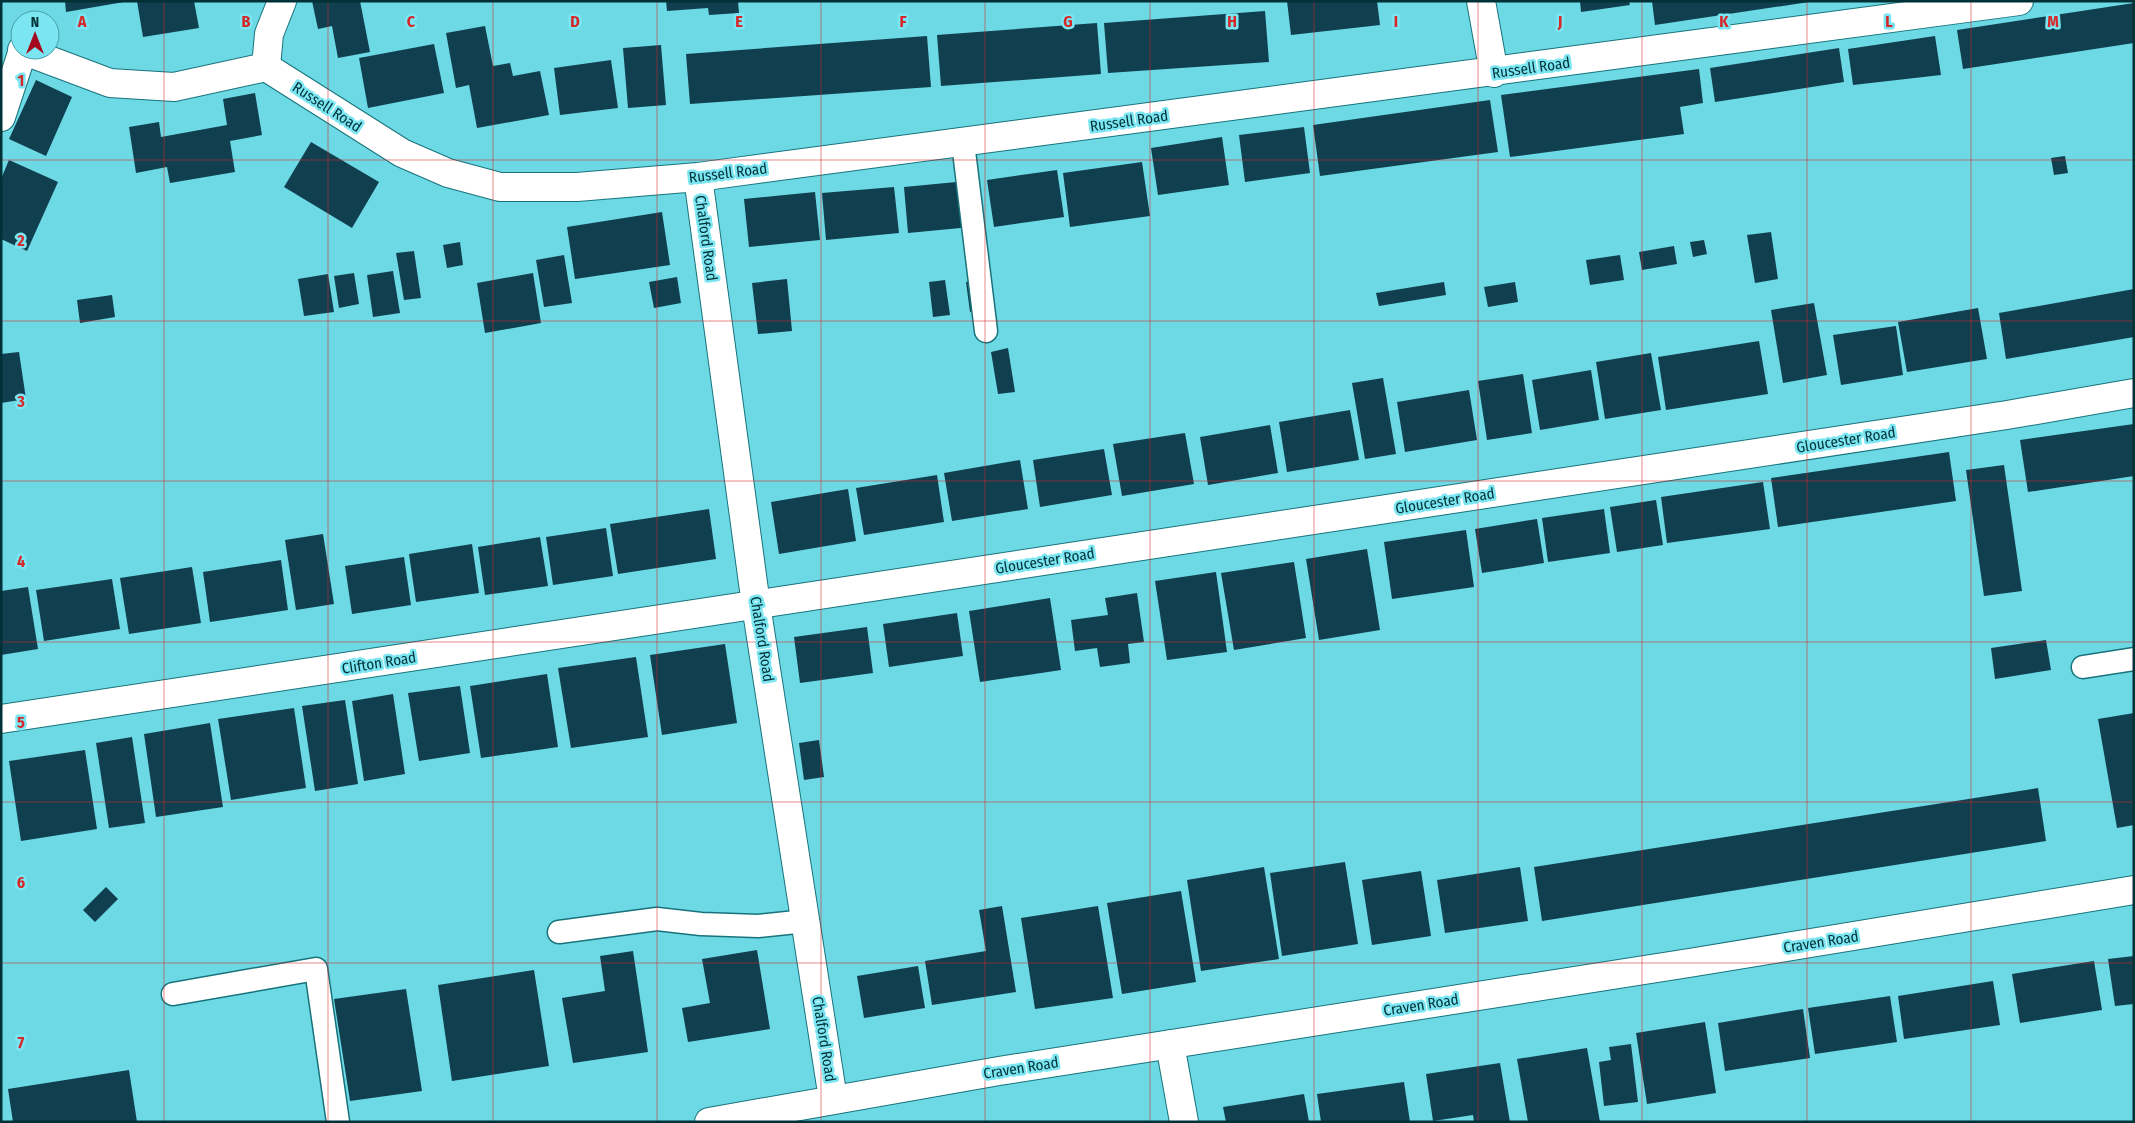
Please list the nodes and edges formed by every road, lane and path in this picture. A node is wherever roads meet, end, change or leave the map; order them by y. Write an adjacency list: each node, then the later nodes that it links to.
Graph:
1 (282, 1): 6 (street)
2 (1481, 1): 7 (street)
3 (2019, 1): 7 (street, Russell Road)
4 (19, 60): 8 (street)
5 (49, 60): 6 (street)
6 (266, 67): 10 (street, Russell Road)
7 (1494, 73): 9 (street, Russell Road)
8 (1, 117)
9 (963, 143): 10 (street, Russell Road); 11 (lane)
10 (698, 177): 13 (street, Chalford Road)
11 (986, 331)
12 (2134, 393): 13 (street, Gloucester Road)
13 (756, 605): 16 (street, Clifton Road); 18 (street, Chalford Road)
14 (2134, 659): 15 (lane)
15 (2083, 667)
16 (1, 719)
17 (2134, 890): 21 (street, Craven Road)
18 (806, 921): 19 (lane); 22 (street, Chalford Road)
19 (559, 932)
20 (173, 994): 23 (lane)
21 (1170, 1044): 22 (street, Craven Road); 25 (street)
22 (833, 1099): 24 (street, Craven Road)
23 (338, 1122)
24 (709, 1122)
25 (1184, 1122)

